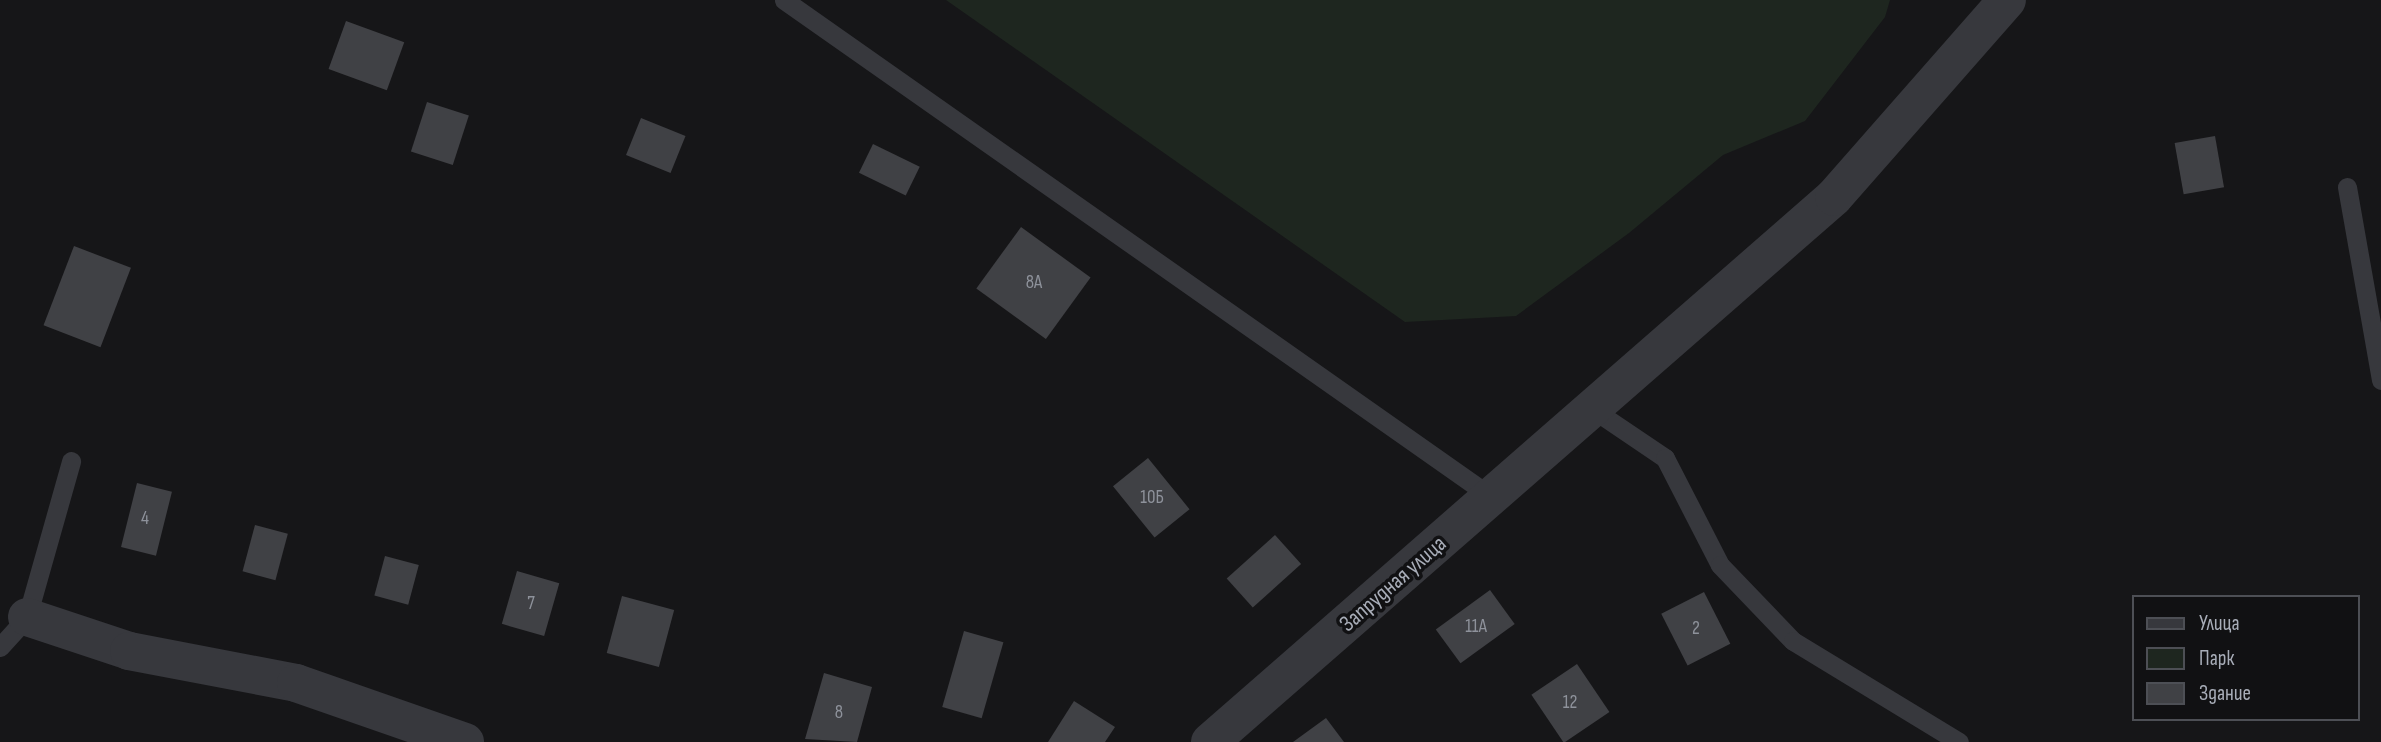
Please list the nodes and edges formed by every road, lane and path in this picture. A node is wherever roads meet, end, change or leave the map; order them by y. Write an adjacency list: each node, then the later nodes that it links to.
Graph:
1 (784, 0): 7 (lane)
2 (2007, 0): 5 (street, Запрудная улица)
3 (2347, 187): 4 (lane)
4 (2381, 380)
5 (1585, 418): 7 (street, Запрудная улица); 12 (lane)
6 (71, 461): 8 (lane)
7 (1493, 498): 11 (street, Запрудная улица)
8 (27, 617): 9 (lane); 10 (street)
9 (0, 647)
10 (465, 742)
11 (1210, 742)
12 (1959, 742)

